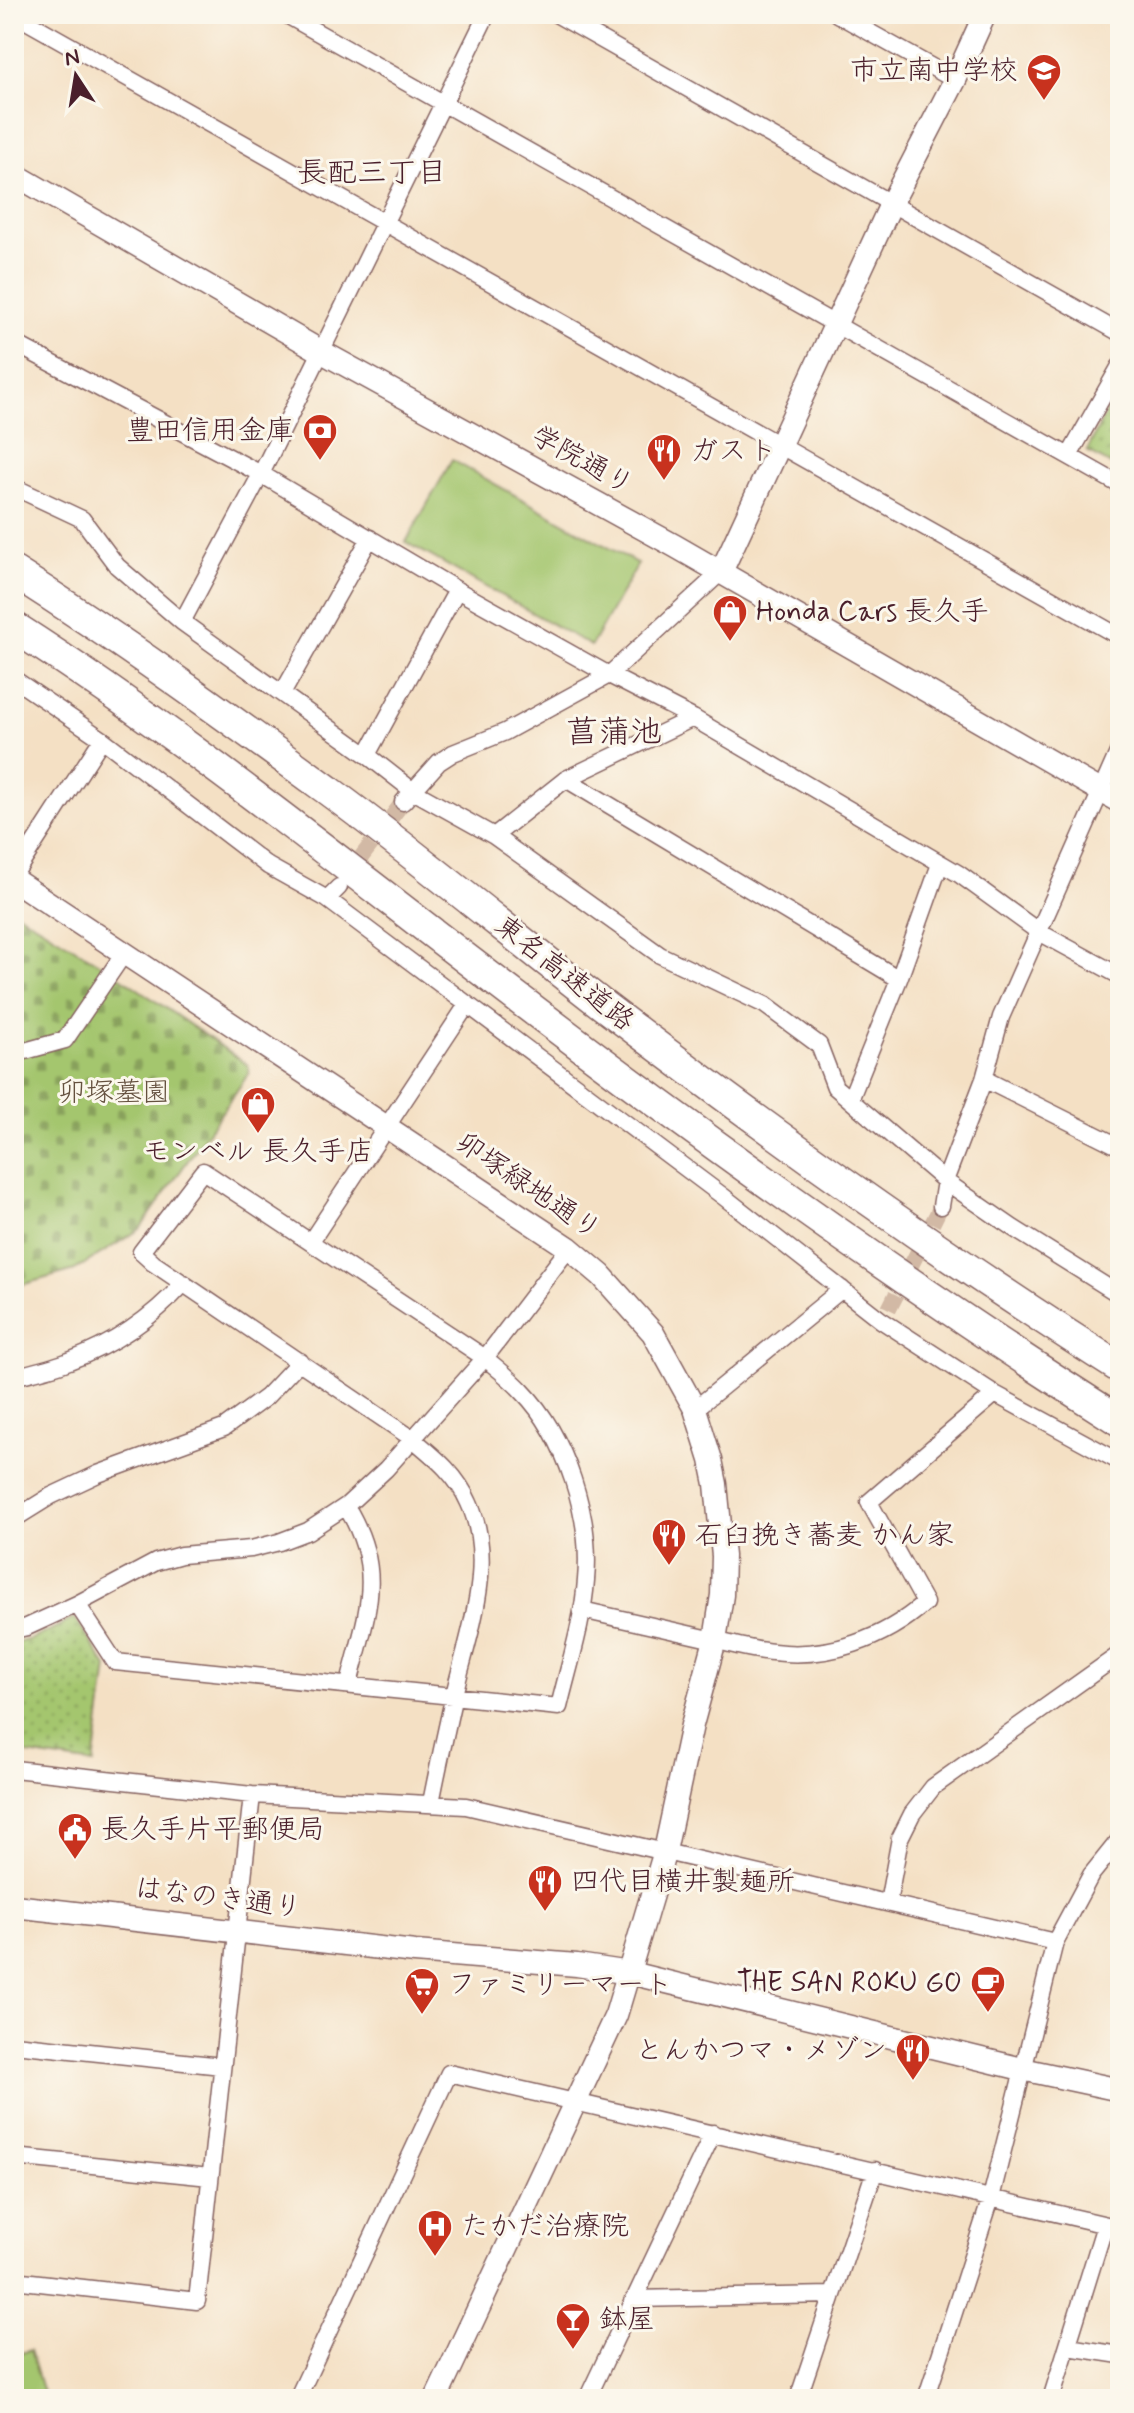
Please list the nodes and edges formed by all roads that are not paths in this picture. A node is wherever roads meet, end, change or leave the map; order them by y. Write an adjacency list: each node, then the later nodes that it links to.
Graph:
1 (14, 14): 11 (street)
2 (285, 14): 8 (street)
3 (487, 14): 8 (street)
4 (556, 14): 10 (street)
5 (837, 14): 7 (street)
6 (985, 14): 7 (street)
7 (955, 80): 10 (street)
8 (444, 103): 11 (street); 12 (street)
9 (14, 174): 15 (street, 学院通り)
10 (892, 202): 12 (street); 13 (street)
11 (385, 222): 15 (street); 17 (street)
12 (835, 324): 17 (street); 18 (street)
13 (1120, 333)
14 (14, 343): 19 (street)
15 (322, 352): 19 (street); 24 (street, 学院通り)
16 (1120, 366): 18 (street)
17 (779, 447): 24 (street); 28 (street)
18 (1069, 456): 20 (street)
19 (261, 474): 22 (street); 26 (street)
20 (1120, 485)
21 (14, 487): 26 (street)
22 (370, 538): 25 (street); 31 (street)
23 (14, 572): 61 (highway, 東名高速道路)
24 (721, 572): 29 (street); 37 (street, 学院通り)
25 (457, 590): 29 (street); 35 (street)
26 (182, 622): 31 (street)
27 (14, 627): 65 (highway, 東名高速道路)
28 (1120, 637)
29 (609, 675): 32 (street); 38 (street)
30 (14, 679): 33 (street)
31 (282, 694): 35 (street)
32 (693, 718): 36 (street); 40 (street)
33 (102, 739): 41 (street); 46 (street)
34 (1120, 748): 37 (street)
35 (367, 755): 38 (street)
36 (566, 779): 39 (street); 45 (street)
37 (1110, 796): 42 (street)
38 (408, 797): 39 (street)
39 (494, 836): 49 (street)
40 (940, 864): 42 (street); 45 (street)
41 (14, 878): 43 (street, 卯塚緑地通り)
42 (1039, 932): 44 (street); 48 (street)
43 (125, 952): 47 (street); 50 (street, 卯塚緑地通り)
44 (1120, 976)
45 (899, 979): 49 (street)
46 (467, 1005): 50 (street); 57 (street)
47 (14, 1054)
48 (984, 1079): 51 (street); 52 (street)
49 (850, 1100): 52 (street)
50 (386, 1128): 54 (street); 55 (street, 卯塚緑地通り)
51 (1120, 1147)
52 (945, 1181): 53 (street); 58 (street)
53 (941, 1206)
54 (311, 1241): 56 (street); 59 (street)
55 (569, 1248): 59 (street); 64 (street, 卯塚緑地通り)
56 (184, 1283): 60 (street); 62 (street)
57 (842, 1289): 63 (street); 64 (street)
58 (1120, 1295)
59 (485, 1358): 66 (street); 71 (street)
60 (300, 1361): 66 (street); 69 (street)
61 (1120, 1368)
62 (14, 1377)
63 (995, 1394): 67 (street); 73 (street)
64 (695, 1409): 73 (street, 卯塚緑地通り)
65 (1120, 1421)
66 (413, 1439): 68 (street); 76 (street)
67 (1120, 1462)
68 (346, 1506): 70 (street); 75 (street)
69 (14, 1519)
70 (77, 1604): 72 (street); 75 (street)
71 (582, 1610): 73 (street); 76 (street)
72 (14, 1630)
73 (715, 1640): 81 (street, 卯塚緑地通り)
74 (1120, 1654): 83 (street)
75 (349, 1684): 76 (street)
76 (454, 1696): 79 (street)
77 (14, 1769): 78 (street)
78 (252, 1795): 79 (street); 85 (street)
79 (431, 1803): 81 (street)
80 (1120, 1839): 82 (street)
81 (665, 1851): 83 (street); 87 (street, 卯塚緑地通り)
82 (1113, 1858): 86 (street)
83 (888, 1903): 86 (street)
84 (14, 1906): 85 (street, はなのき通り)
85 (238, 1931): 87 (street, はなのき通り); 89 (street)
86 (1055, 1942): 90 (street)
87 (630, 1973): 90 (street, はなのき通り); 92 (street, 卯塚緑地通り)
88 (14, 2044): 89 (street)
89 (222, 2066): 96 (street)
90 (1022, 2069): 91 (street, はなのき通り); 97 (street)
91 (1120, 2090)
92 (576, 2101): 93 (street); 104 (street); 105 (street, 卯塚緑地通り)
93 (713, 2133): 95 (street); 101 (street)
94 (14, 2157): 96 (street)
95 (875, 2170): 97 (street); 100 (street)
96 (210, 2177): 99 (street)
97 (991, 2198): 98 (street); 108 (street)
98 (1113, 2226): 102 (street)
99 (14, 2280)
100 (833, 2295): 101 (street); 107 (street)
101 (634, 2299): 106 (street)
102 (1068, 2347): 103 (street); 109 (street)
103 (1120, 2355)
104 (297, 2399)
105 (436, 2399)
106 (587, 2399)
107 (798, 2399)
108 (926, 2399)
109 (1051, 2399)

